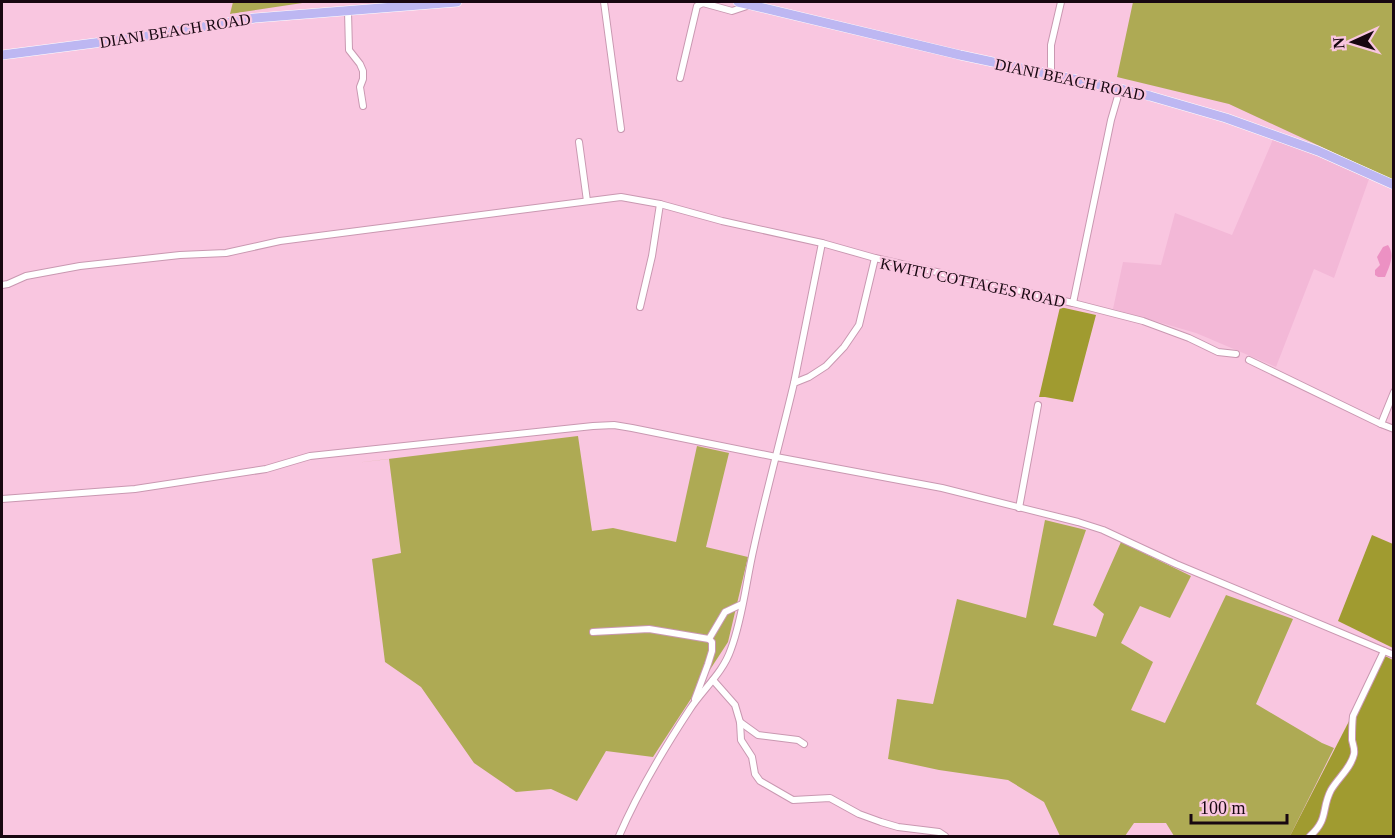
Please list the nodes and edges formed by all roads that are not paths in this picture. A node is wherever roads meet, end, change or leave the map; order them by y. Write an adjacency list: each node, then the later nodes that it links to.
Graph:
1 (457, 2): 6 (main road, DIANI BEACH ROAD)
2 (604, 2): 12 (street)
3 (738, 2): 5 (main road, DIANI BEACH ROAD)
4 (1061, 2): 8 (street)
5 (751, 5): 8 (main road, DIANI BEACH ROAD); 9 (street)
6 (348, 11): 7 (main road, DIANI BEACH ROAD); 11 (street)
7 (2, 55)
8 (1051, 74): 10 (main road, DIANI BEACH ROAD)
9 (680, 78)
10 (1120, 88): 14 (main road, DIANI BEACH ROAD); 20 (street, KWITU COTTAGES ROAD)
11 (363, 106)
12 (621, 129)
13 (579, 142): 15 (street)
14 (1394, 185)
15 (587, 201): 16 (street, KWITU COTTAGES ROAD); 19 (street, KWITU COTTAGES ROAD)
16 (660, 204): 17 (street, KWITU COTTAGES ROAD); 21 (street)
17 (822, 243): 18 (street, KWITU COTTAGES ROAD); 24 (street)
18 (874, 262): 20 (street, KWITU COTTAGES ROAD); 24 (street)
19 (2, 285)
20 (1073, 303): 22 (street)
21 (640, 307)
22 (1236, 354)
23 (1249, 360): 27 (street)
24 (794, 383): 29 (street)
25 (1394, 392): 27 (street)
26 (1038, 405): 31 (street)
27 (1381, 424): 28 (street)
28 (1394, 429)
29 (776, 458): 30 (street); 31 (street); 32 (street)
30 (2, 499)
31 (1019, 508): 35 (street)
32 (742, 604): 34 (street); 37 (street)
33 (593, 632): 34 (street)
34 (709, 639): 38 (street)
35 (1384, 651): 36 (street); 43 (street)
36 (1394, 656)
37 (713, 680): 38 (street); 39 (street)
38 (692, 705): 41 (street)
39 (740, 722): 40 (street); 42 (street)
40 (804, 744)
41 (619, 837)
42 (945, 837)
43 (1310, 837)

